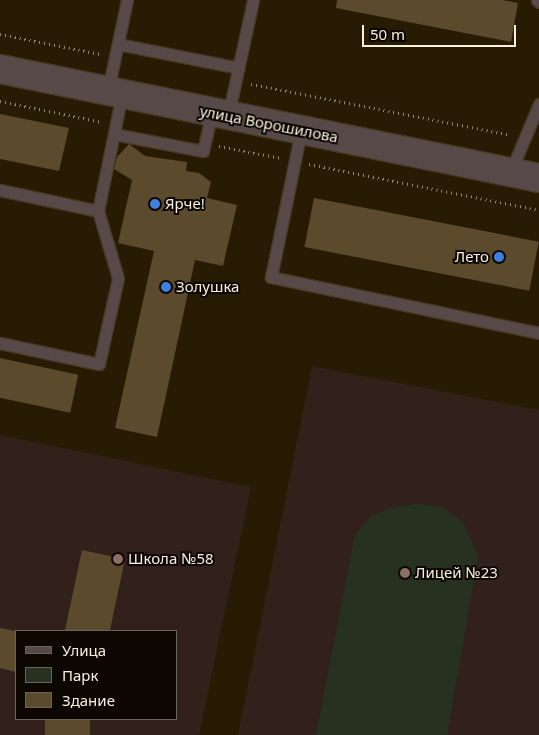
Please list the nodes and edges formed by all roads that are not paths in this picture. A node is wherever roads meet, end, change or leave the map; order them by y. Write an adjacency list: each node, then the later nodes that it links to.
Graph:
1 (127, 0): 3 (lane)
2 (253, 0): 4 (lane)
3 (118, 44): 4 (lane); 6 (lane)
4 (239, 68): 8 (lane)
5 (0, 69): 6 (street, улица Ворошилова)
6 (115, 92): 8 (street, улица Ворошилова); 9 (lane)
7 (539, 104): 11 (lane)
8 (220, 114): 9 (lane); 10 (street, улица Ворошилова)
9 (114, 129): 14 (lane)
10 (301, 130): 11 (street, улица Ворошилова); 15 (lane)
11 (510, 173): 12 (street, улица Ворошилова)
12 (539, 178)
13 (0, 190): 14 (lane)
14 (98, 211): 16 (lane)
15 (539, 333)
16 (0, 343)

